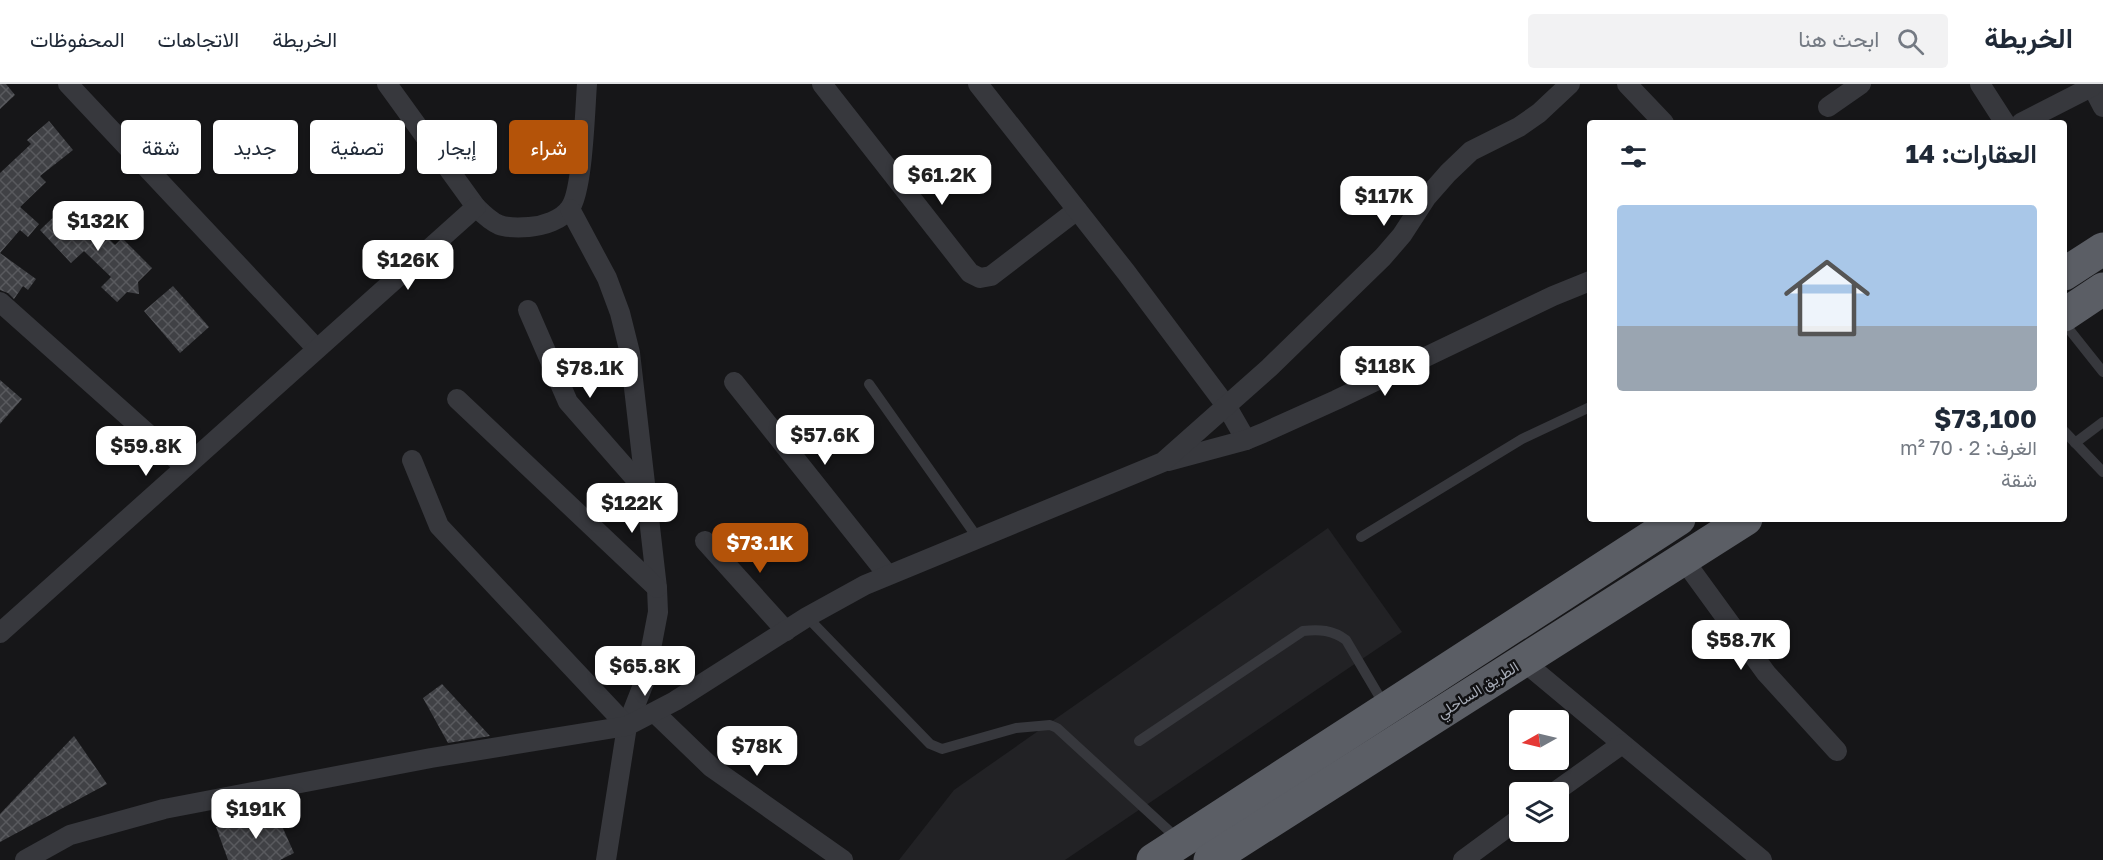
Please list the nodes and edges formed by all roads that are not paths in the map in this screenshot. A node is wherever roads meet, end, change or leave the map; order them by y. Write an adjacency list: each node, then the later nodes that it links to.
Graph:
1 (68, 84): 27 (street)
2 (387, 84): 16 (street)
3 (587, 84): 17 (street)
4 (822, 84): 18 (street)
5 (978, 84): 18 (street)
6 (1570, 84): 32 (street)
7 (1627, 84): 13 (street)
8 (1861, 84): 11 (street)
9 (1980, 84): 14 (street)
10 (2092, 85): 12 (street); 15 (street)
11 (1828, 107)
12 (2103, 107)
13 (1661, 120)
14 (2003, 120)
15 (2027, 120)
16 (476, 207): 17 (street); 27 (street)
17 (570, 208): 42 (street)
18 (1077, 210): 32 (street)
19 (2103, 249): 20 (highway)
20 (2067, 272)
21 (1587, 282): 36 (street)
22 (2103, 289): 25 (highway)
23 (0, 302): 40 (street)
24 (528, 310): 42 (street)
25 (2067, 313)
26 (2067, 327): 28 (lane)
27 (316, 348): 40 (street)
28 (2103, 372)
29 (734, 382): 49 (street)
30 (869, 384): 45 (lane)
31 (457, 399): 50 (street)
32 (1227, 407): 36 (street); 39 (street)
33 (1587, 407): 46 (lane)
34 (2103, 422): 37 (lane)
35 (2067, 434): 37 (lane)
36 (1246, 440): 39 (street)
37 (2075, 443): 41 (lane)
38 (412, 460): 57 (street)
39 (1163, 462): 45 (street)
40 (185, 467): 53 (street)
41 (2103, 472)
42 (646, 491): 50 (street)
43 (1674, 522): 55 (highway)
44 (1741, 522): 48 (highway, الطريق الساحلي)
45 (977, 537): 49 (street)
46 (1361, 537)
47 (705, 541): 52 (street)
48 (1683, 559): 54 (highway, الطريق الساحلي); 60 (street)
49 (887, 574): 51 (street)
50 (657, 588): 57 (street)
51 (807, 617): 52 (street); 63 (lane)
52 (786, 631): 56 (street)
53 (0, 633)
54 (1523, 662): 59 (street); 68 (highway, الطريق الساحلي)
55 (1387, 708): 58 (lane); 63 (highway)
56 (655, 713): 57 (street); 66 (street)
57 (627, 726): 64 (street); 65 (street)
58 (1139, 741)
59 (1622, 744): 61 (street); 70 (street)
60 (1837, 751)
61 (1569, 782)
62 (1509, 826): 69 (street)
63 (1181, 842): 67 (highway)
64 (25, 860)
65 (606, 860)
66 (843, 860)
67 (1153, 860)
68 (1210, 860)
69 (1463, 860)
70 (1762, 860)

